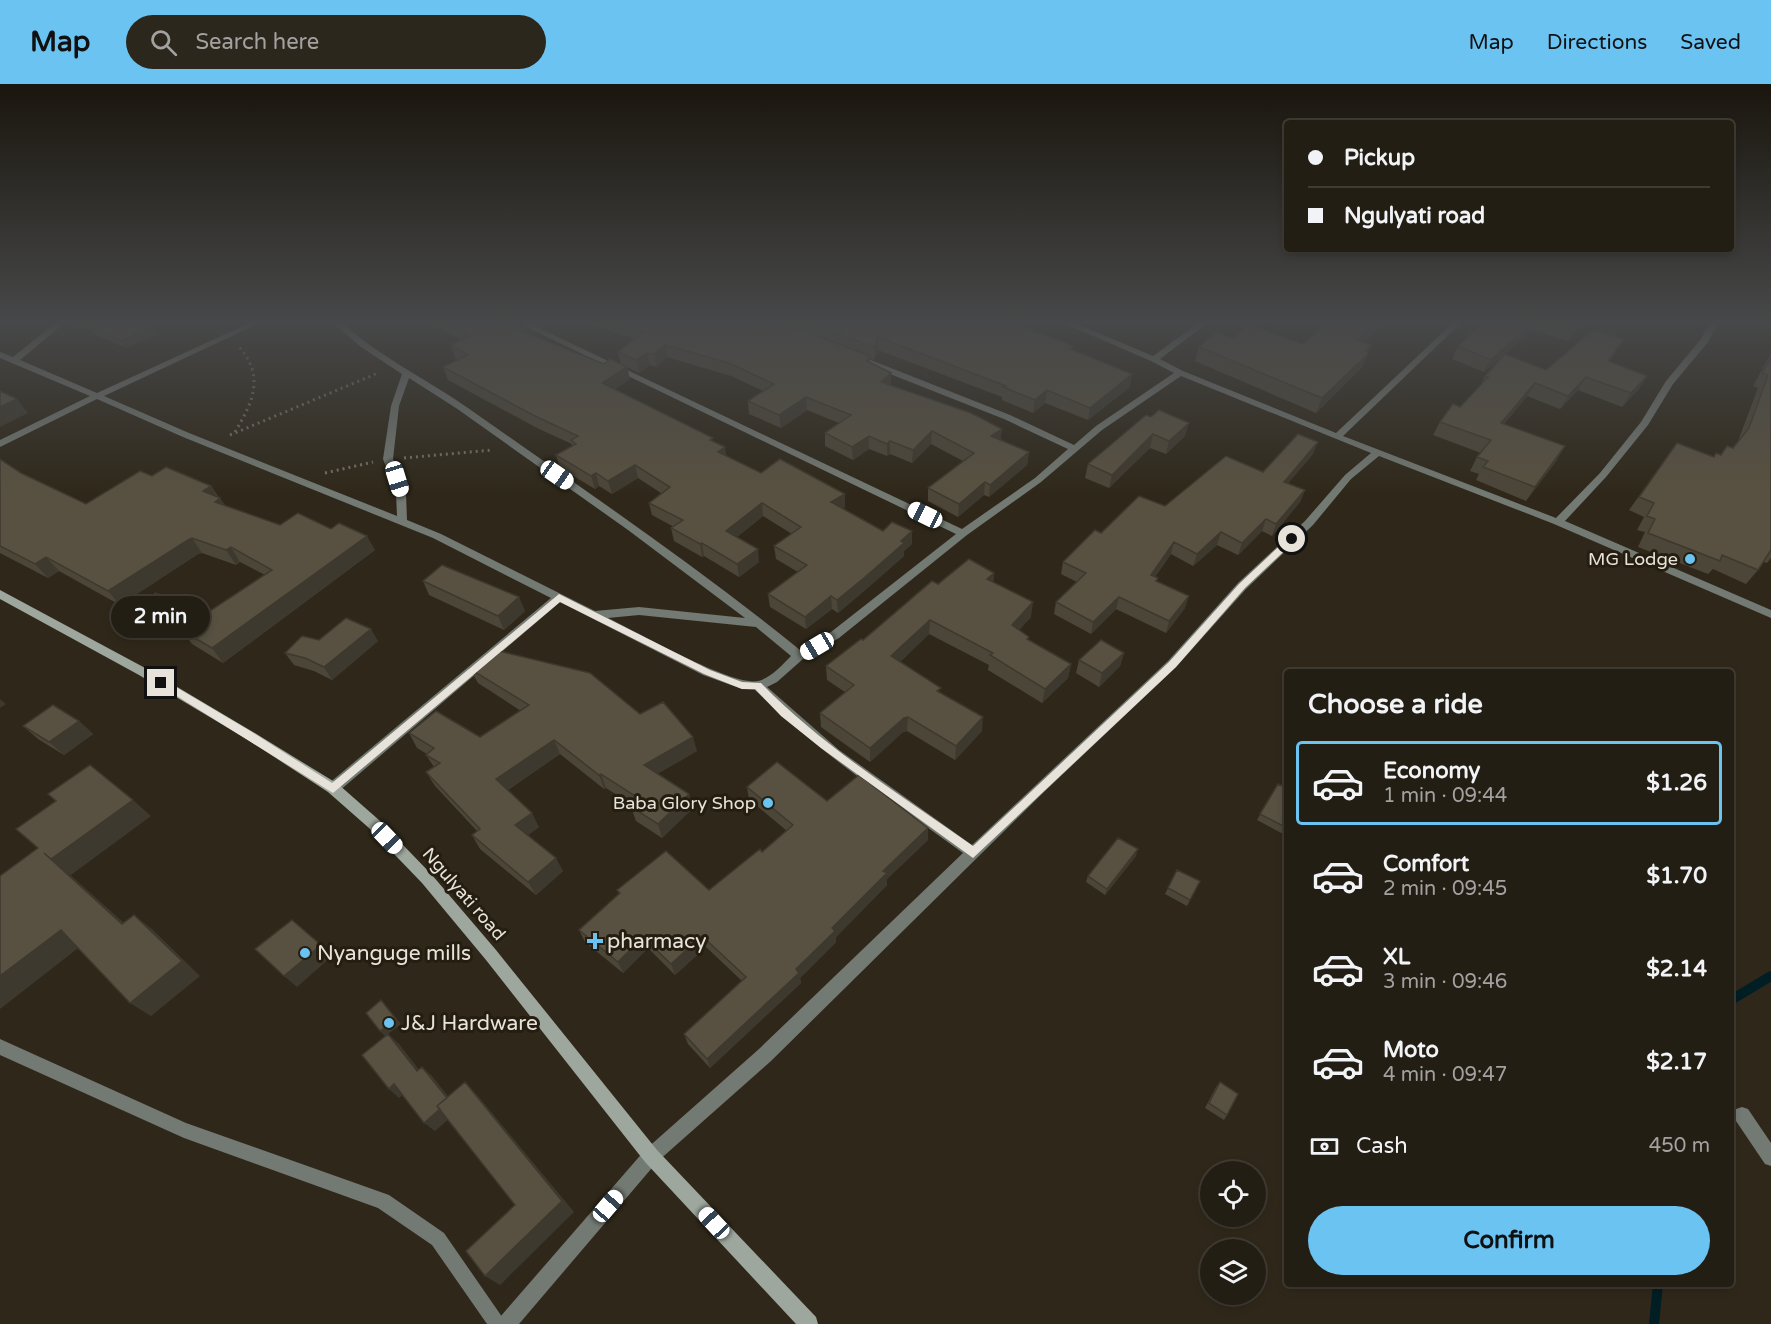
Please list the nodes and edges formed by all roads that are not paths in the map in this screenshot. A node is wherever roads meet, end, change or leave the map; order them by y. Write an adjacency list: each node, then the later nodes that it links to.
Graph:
1 (56, 379): 11 (street)
2 (134, 379): 11 (street)
3 (404, 379): 16 (street)
4 (417, 379): 23 (street)
5 (639, 379): 18 (street)
6 (909, 379): 14 (street)
7 (1172, 379): 14 (street)
8 (1194, 379): 12 (street)
9 (1398, 379): 12 (street)
10 (1672, 379): 17 (street)
11 (97, 396): 13 (street); 16 (street)
12 (1337, 437): 15 (street)
13 (0, 444)
14 (1073, 448): 18 (street)
15 (1378, 452): 17 (street); 27 (street)
16 (402, 522): 20 (street)
17 (1558, 522): 21 (street)
18 (963, 533): 24 (street)
19 (0, 594): 26 (main road, Ngulyati road)
20 (559, 597): 22 (street); 26 (street)
21 (1771, 614)
22 (593, 615): 23 (street); 25 (street)
23 (761, 623): 24 (street)
24 (799, 656): 25 (street)
25 (758, 686): 27 (street)
26 (333, 788): 30 (main road, Ngulyati road)
27 (973, 853): 30 (street)
28 (0, 1047): 32 (street)
29 (1743, 1115): 31 (street)
30 (651, 1156): 33 (street); 34 (main road, Ngulyati road)
31 (1771, 1158)
32 (498, 1324)
33 (507, 1324)
34 (809, 1324)

